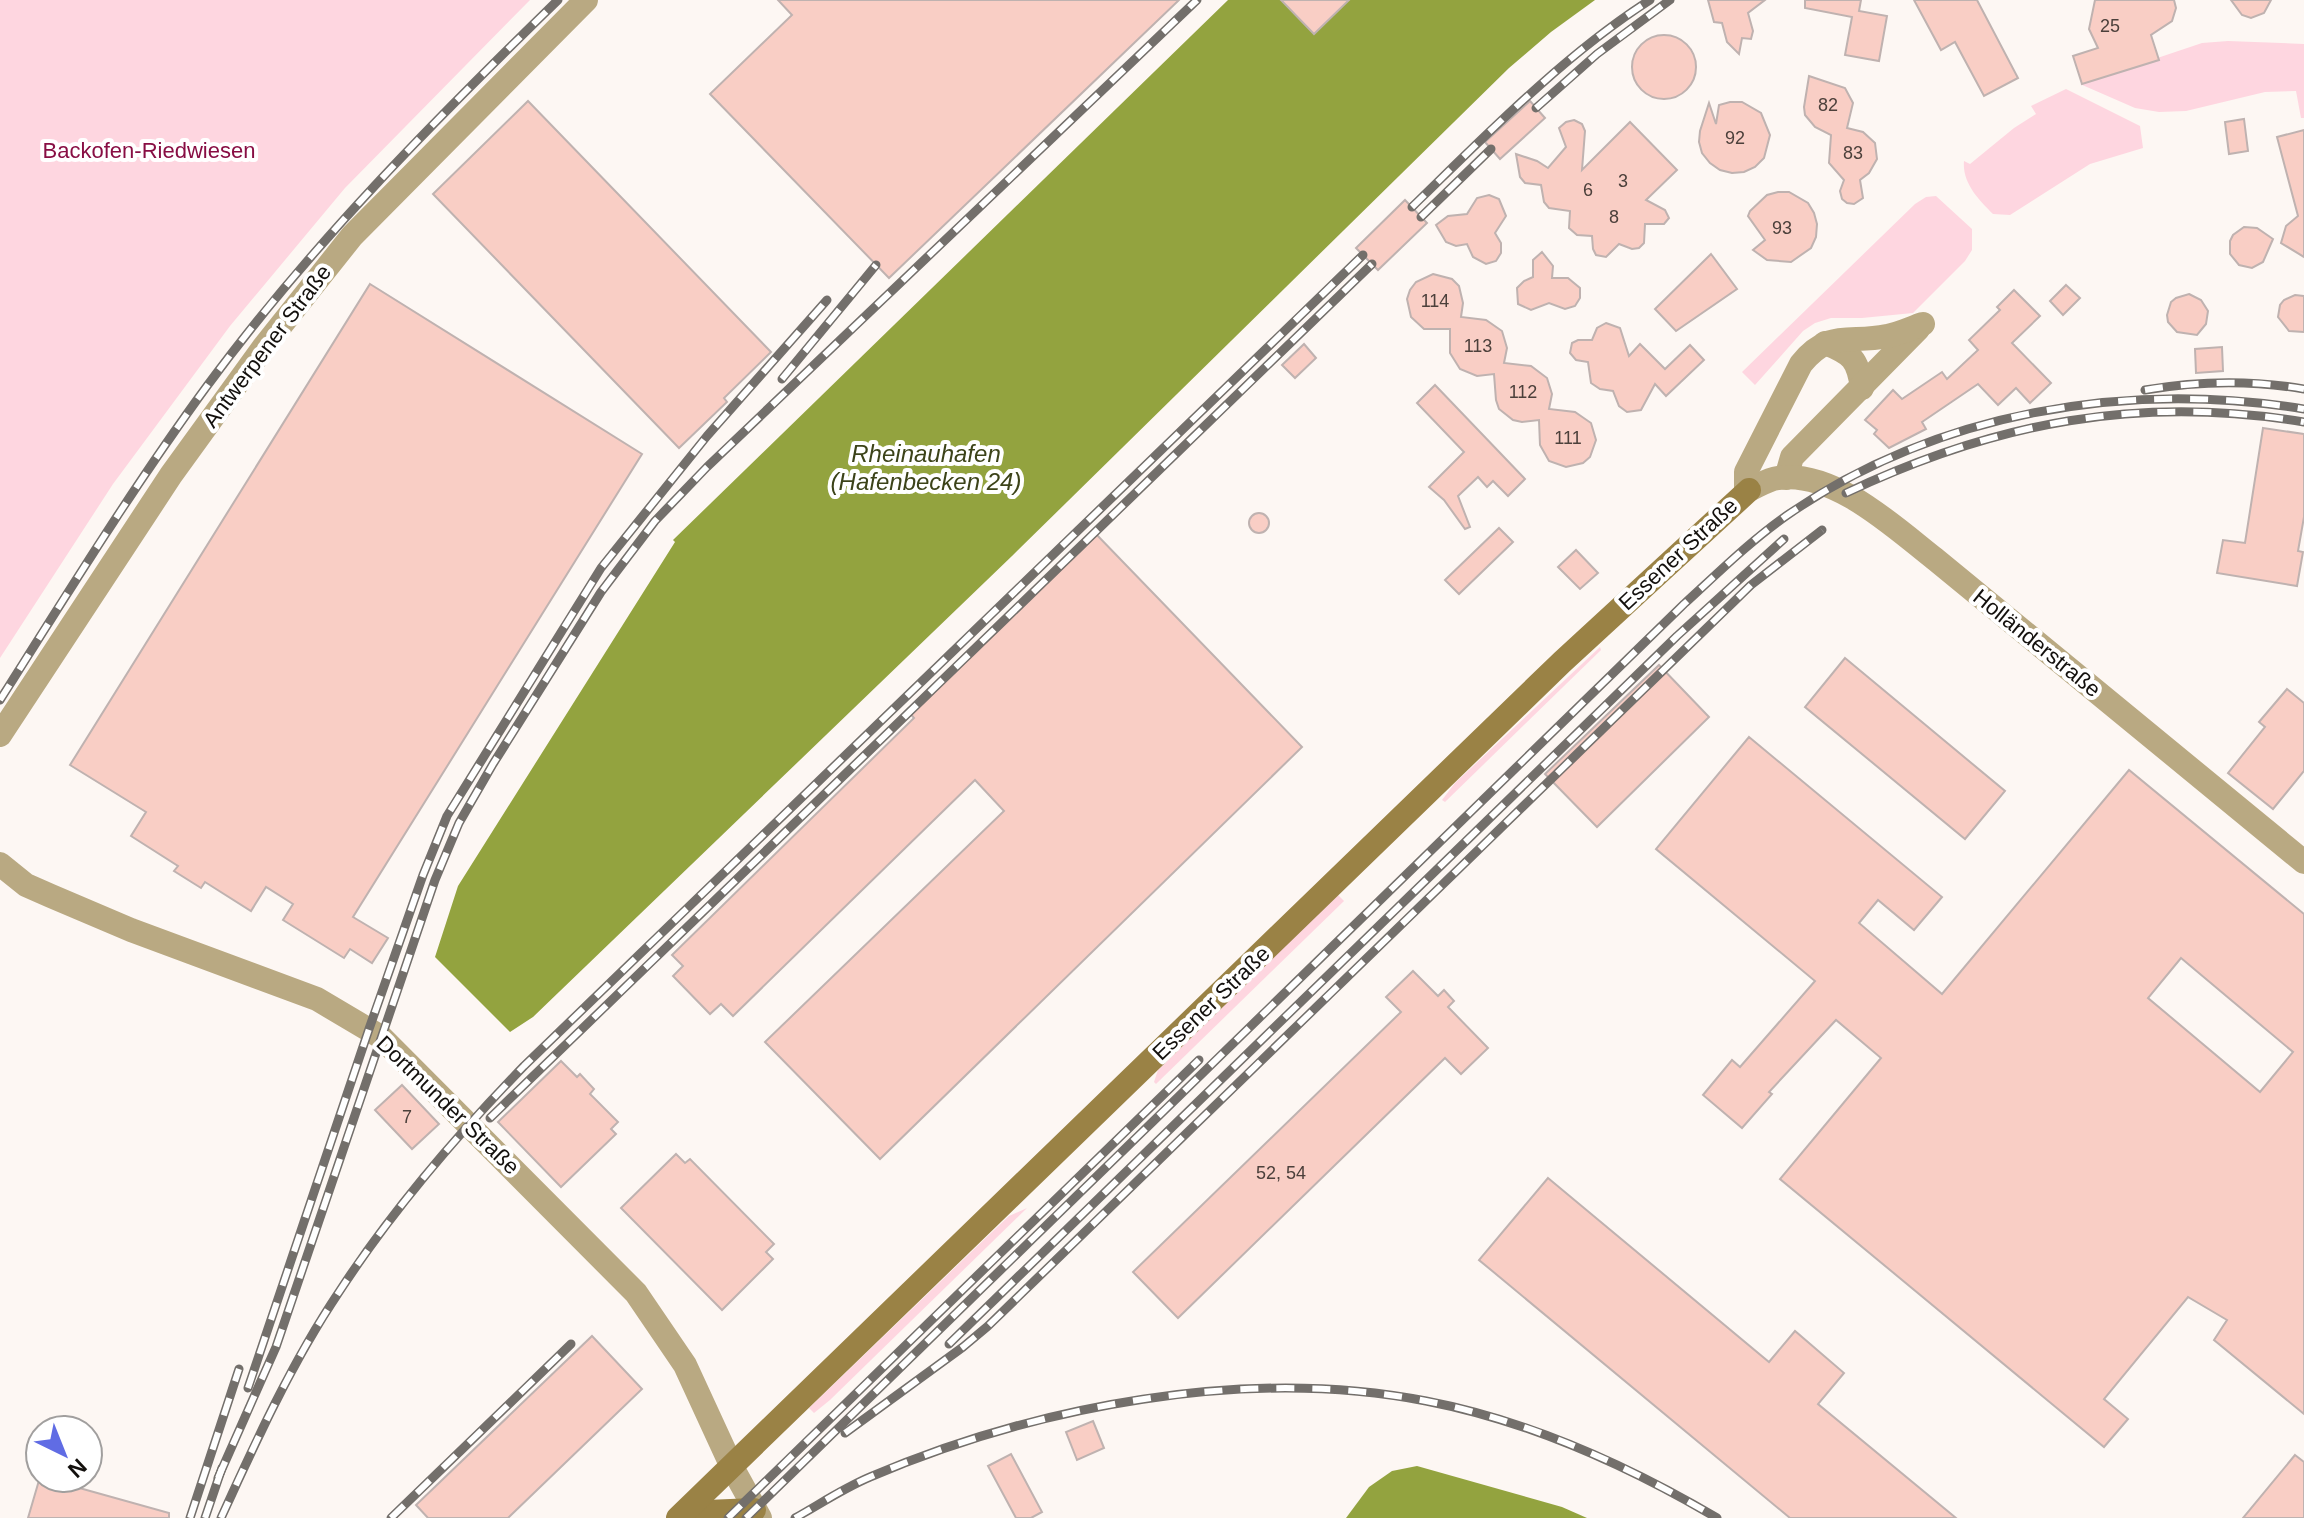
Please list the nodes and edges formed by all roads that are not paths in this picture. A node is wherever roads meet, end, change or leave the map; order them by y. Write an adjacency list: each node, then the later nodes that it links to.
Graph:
1 (586, 0): 6 (street, Antwerpener Straße)
2 (1825, 343): 3 (street); 3 (street); 5 (street, Essener Straße)
3 (1862, 388): 4 (street)
4 (1786, 478): 5 (street, Holländerstraße); 7 (street, Holländerstraße)
5 (1748, 491): 9 (street, Essener Straße)
6 (0, 735)
7 (2304, 862)
8 (0, 865): 9 (street, Dortmunder Straße)
9 (732, 1467): 10 (street, Dortmunder Straße); 11 (street, Essener Straße)
10 (757, 1514): 11 (street)
11 (681, 1516)

